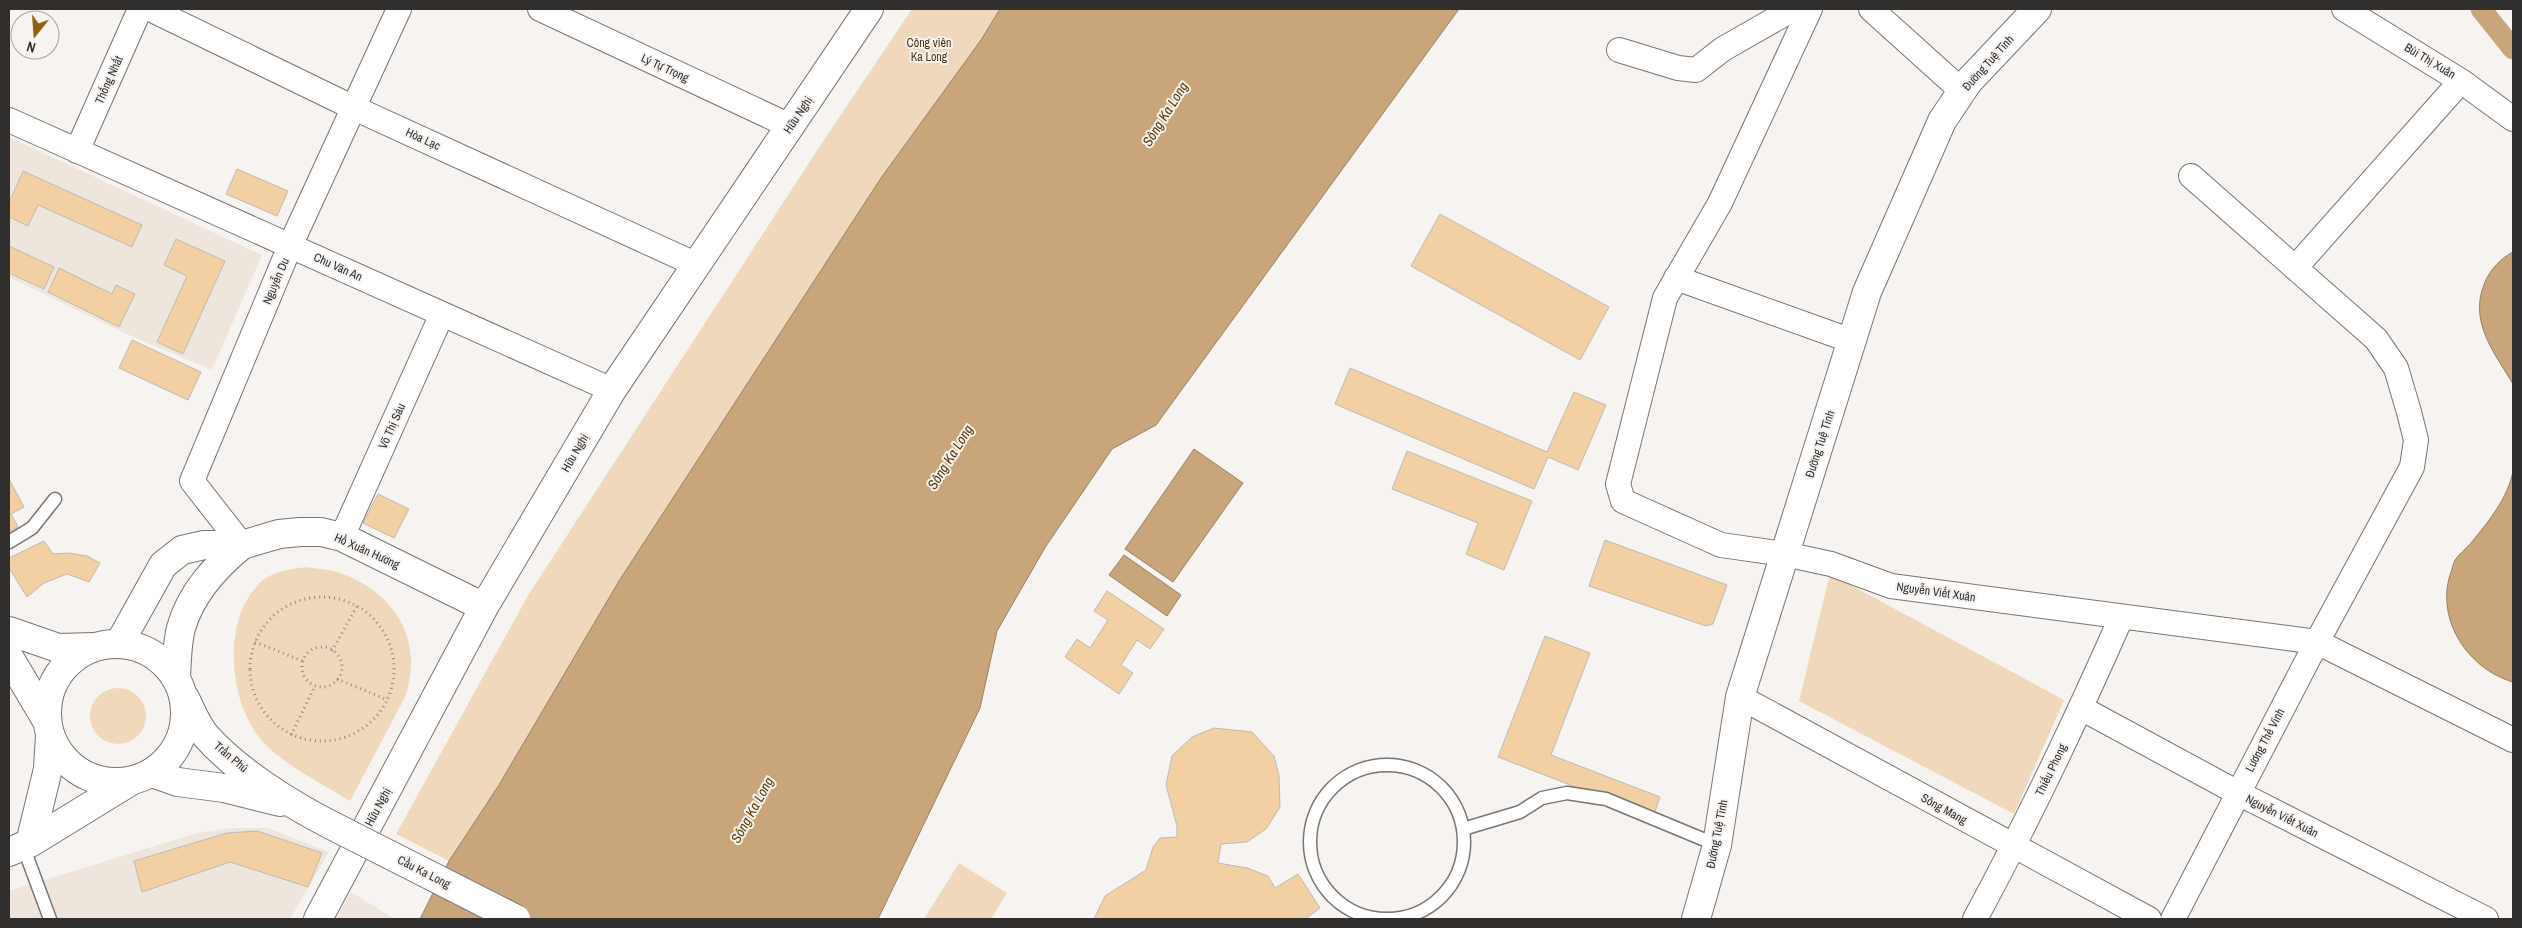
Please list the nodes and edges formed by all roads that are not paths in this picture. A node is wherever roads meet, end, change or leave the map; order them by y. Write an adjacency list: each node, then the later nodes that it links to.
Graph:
1 (140, 9): 18 (street, Thống Nhất)
2 (150, 9): 14 (street, Hòa Lạc)
3 (399, 9): 14 (street, Nguyễn Du)
4 (540, 9): 17 (street, Lý Tự Trọng)
5 (869, 9): 17 (street, Hữu Nghị)
6 (1793, 9): 11 (street)
7 (1810, 9): 23 (street, Nguyễn Viết Xuân)
8 (1871, 9): 13 (street)
9 (2037, 9): 13 (street, Đường Tuệ Tĩnh)
10 (2344, 9): 12 (street, Bùi Thị Xuân)
11 (1619, 50)
12 (2461, 81): 15 (street, Bùi Thị Xuân); 22 (street)
13 (1962, 91): 25 (street, Đường Tuệ Tĩnh)
14 (354, 108): 20 (street, Nguyễn Du); 21 (street, Hòa Lạc)
15 (2513, 119)
16 (9, 120): 18 (street, Chu Văn An)
17 (790, 126): 21 (street, Hữu Nghị)
18 (77, 151): 20 (street, Chu Văn An)
19 (2191, 176): 22 (street, Lương Thế Vinh)
20 (290, 246): 24 (street, Chu Văn An); 30 (street, Nguyễn Du)
21 (697, 265): 26 (street, Hữu Nghị)
22 (2295, 268): 35 (street, Lương Thế Vinh)
23 (1676, 278): 25 (street); 31 (street, Nguyễn Viết Xuân)
24 (442, 314): 26 (street, Chu Văn An); 28 (street, Võ Thị Sáu)
25 (1852, 342): 31 (street, Đường Tuệ Tĩnh)
26 (612, 390): 32 (street, Hữu Nghị)
27 (55, 499): 29 (lane)
28 (342, 537): 30 (street, Hồ Xuân Hương); 32 (street, Hồ Xuân Hương)
29 (9, 542)
30 (242, 545): 36 (street); 38 (street)
31 (1785, 554): 33 (street, Nguyễn Viết Xuân); 39 (street, Đường Tuệ Tĩnh)
32 (484, 607): 52 (street, Hữu Nghị)
33 (2121, 618): 35 (street, Nguyễn Viết Xuân); 40 (street, Thiếu Phong)
34 (9, 631): 36 (street)
35 (2317, 642): 42 (street, Nguyễn Viết Xuân); 44 (street, Lương Thế Vinh)
36 (107, 646): 38 (street); 41 (street)
37 (9, 657): 41 (street)
38 (180, 686): 43 (street); 45 (street, Trần Phú)
39 (1740, 697): 48 (street, Đường Tuệ Tĩnh); 50 (street, Sông Mang)
40 (2081, 708): 44 (street, Nguyễn Viết Xuân); 50 (street, Thiếu Phong)
41 (49, 728): 43 (street); 49 (street)
42 (2513, 740)
43 (141, 777): 45 (street, Trần Phú); 49 (street)
44 (2238, 793): 57 (street, Lương Thế Vinh); 58 (street, Nguyễn Viết Xuân)
45 (294, 806): 46 (street, Trần Phú)
46 (332, 824): 53 (street, Cầu Ka Long, bridge)
47 (1463, 829): 47 (lane); 48 (lane)
48 (1718, 845): 54 (street, Đường Tuệ Tĩnh)
49 (21, 847): 51 (lane)
50 (2014, 847): 55 (street, Thiếu Phong); 56 (street, Sông Mang)
51 (50, 919)
52 (318, 919)
53 (516, 919)
54 (1696, 919)
55 (1975, 919)
56 (2149, 919)
57 (2173, 919)
58 (2486, 919)

